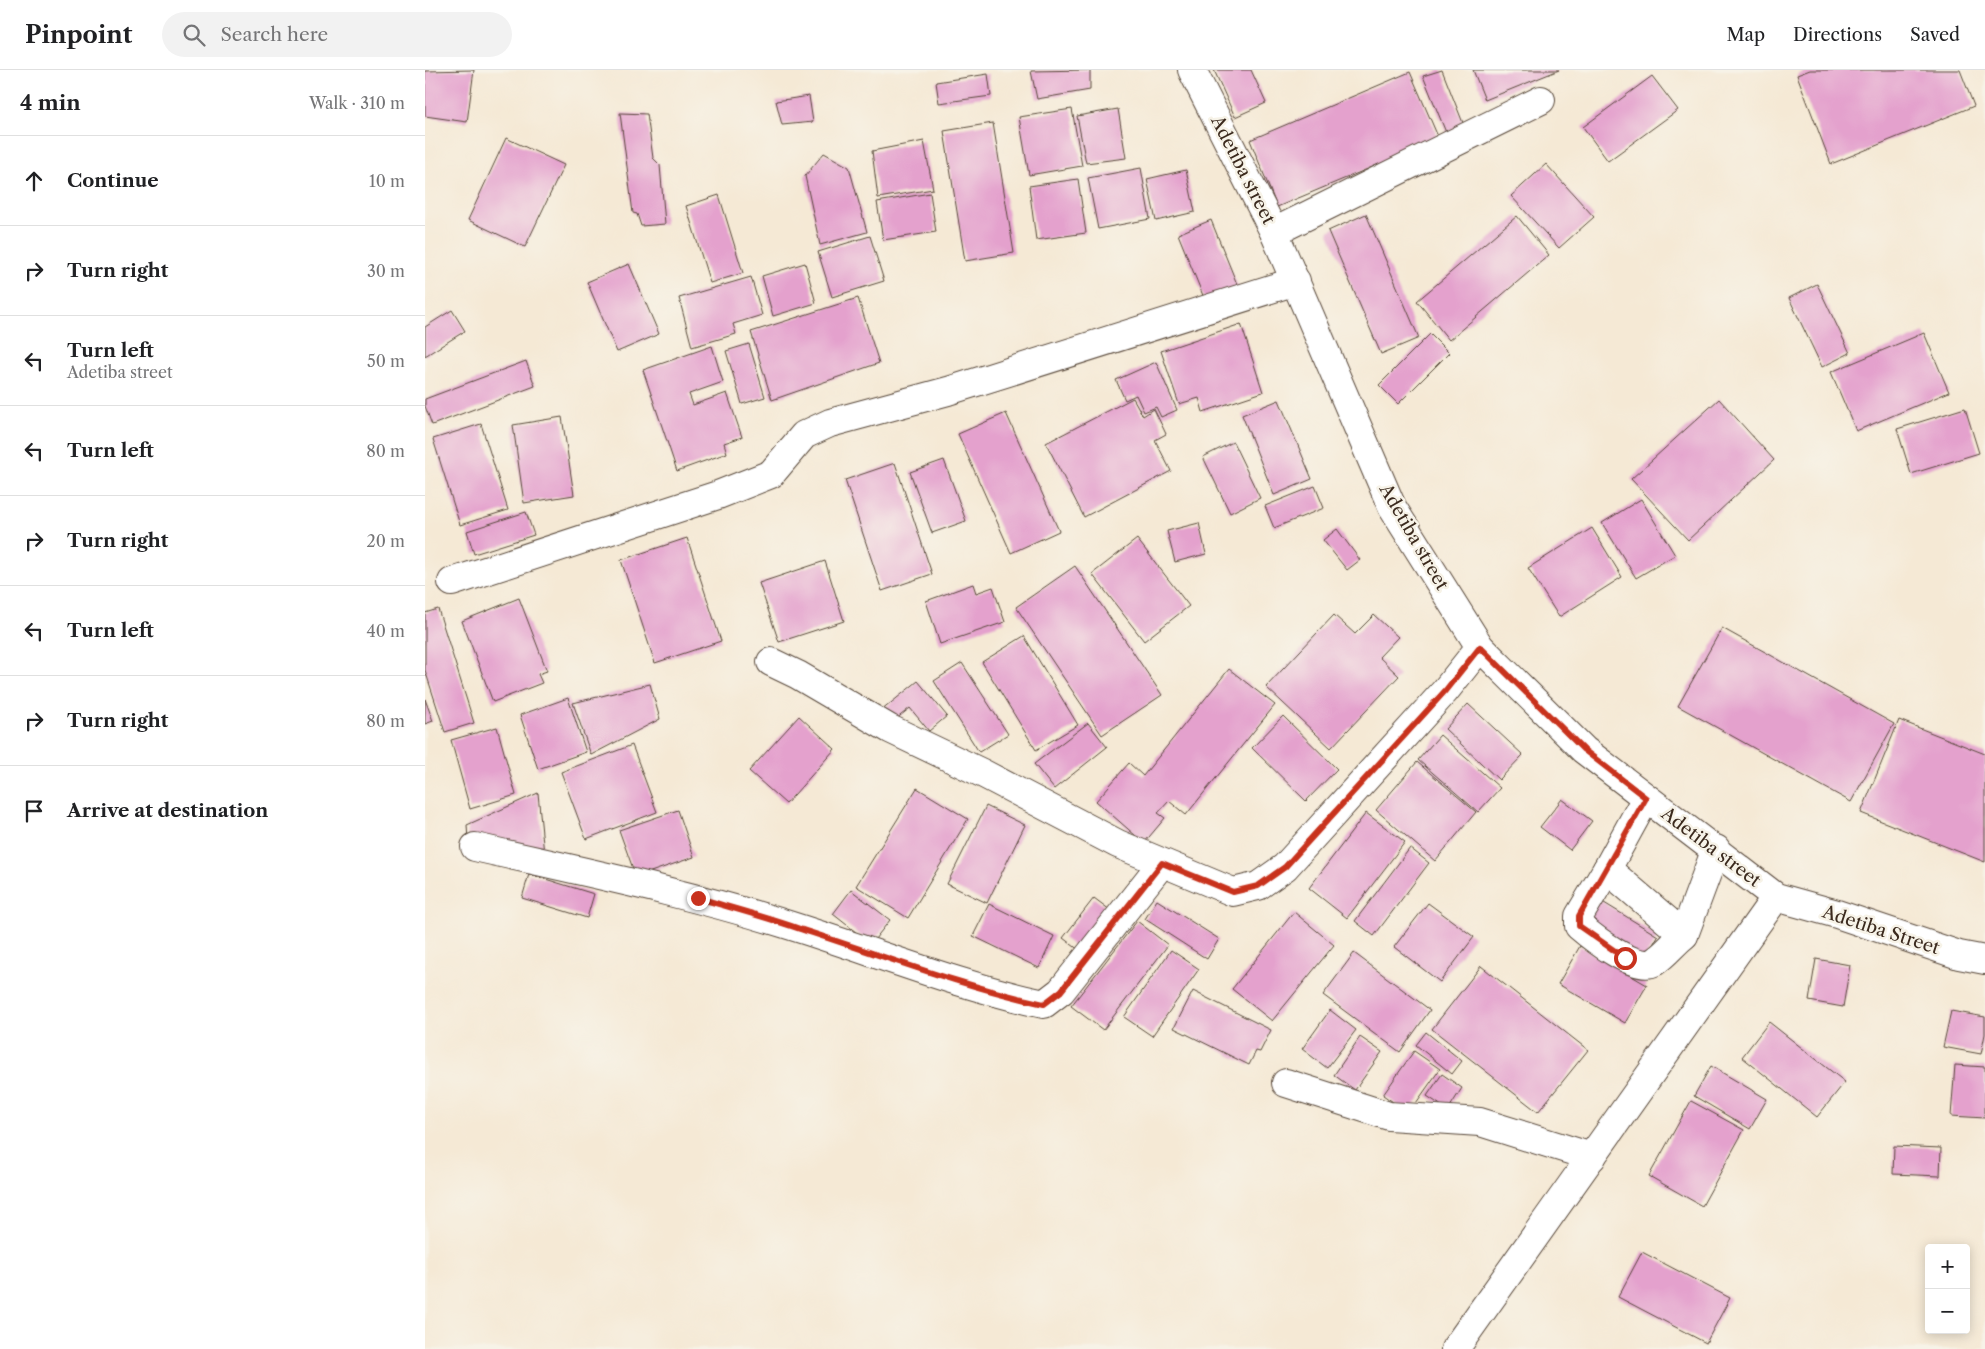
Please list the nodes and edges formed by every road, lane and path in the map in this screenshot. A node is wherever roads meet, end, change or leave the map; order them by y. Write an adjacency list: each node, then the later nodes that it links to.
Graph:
1 (1192, 70): 3 (street, Adetiba street)
2 (1541, 100): 3 (street)
3 (1274, 232): 4 (street, Adetiba street)
4 (1296, 281): 5 (street); 6 (street, Adetiba street)
5 (452, 582)
6 (1480, 647): 8 (street, Adetiba street); 11 (street)
7 (771, 662): 11 (street)
8 (1646, 798): 10 (street, Adetiba street); 12 (street)
9 (475, 847): 11 (street)
10 (1716, 849): 13 (street, Adetiba street); 14 (street)
11 (1162, 863)
12 (1607, 868): 14 (street); 14 (street)
13 (1776, 897): 15 (street, Adetiba Street); 17 (street)
14 (1683, 935)
15 (1985, 960)
16 (1286, 1083): 17 (street)
17 (1592, 1157): 18 (street)
18 (1455, 1349)

